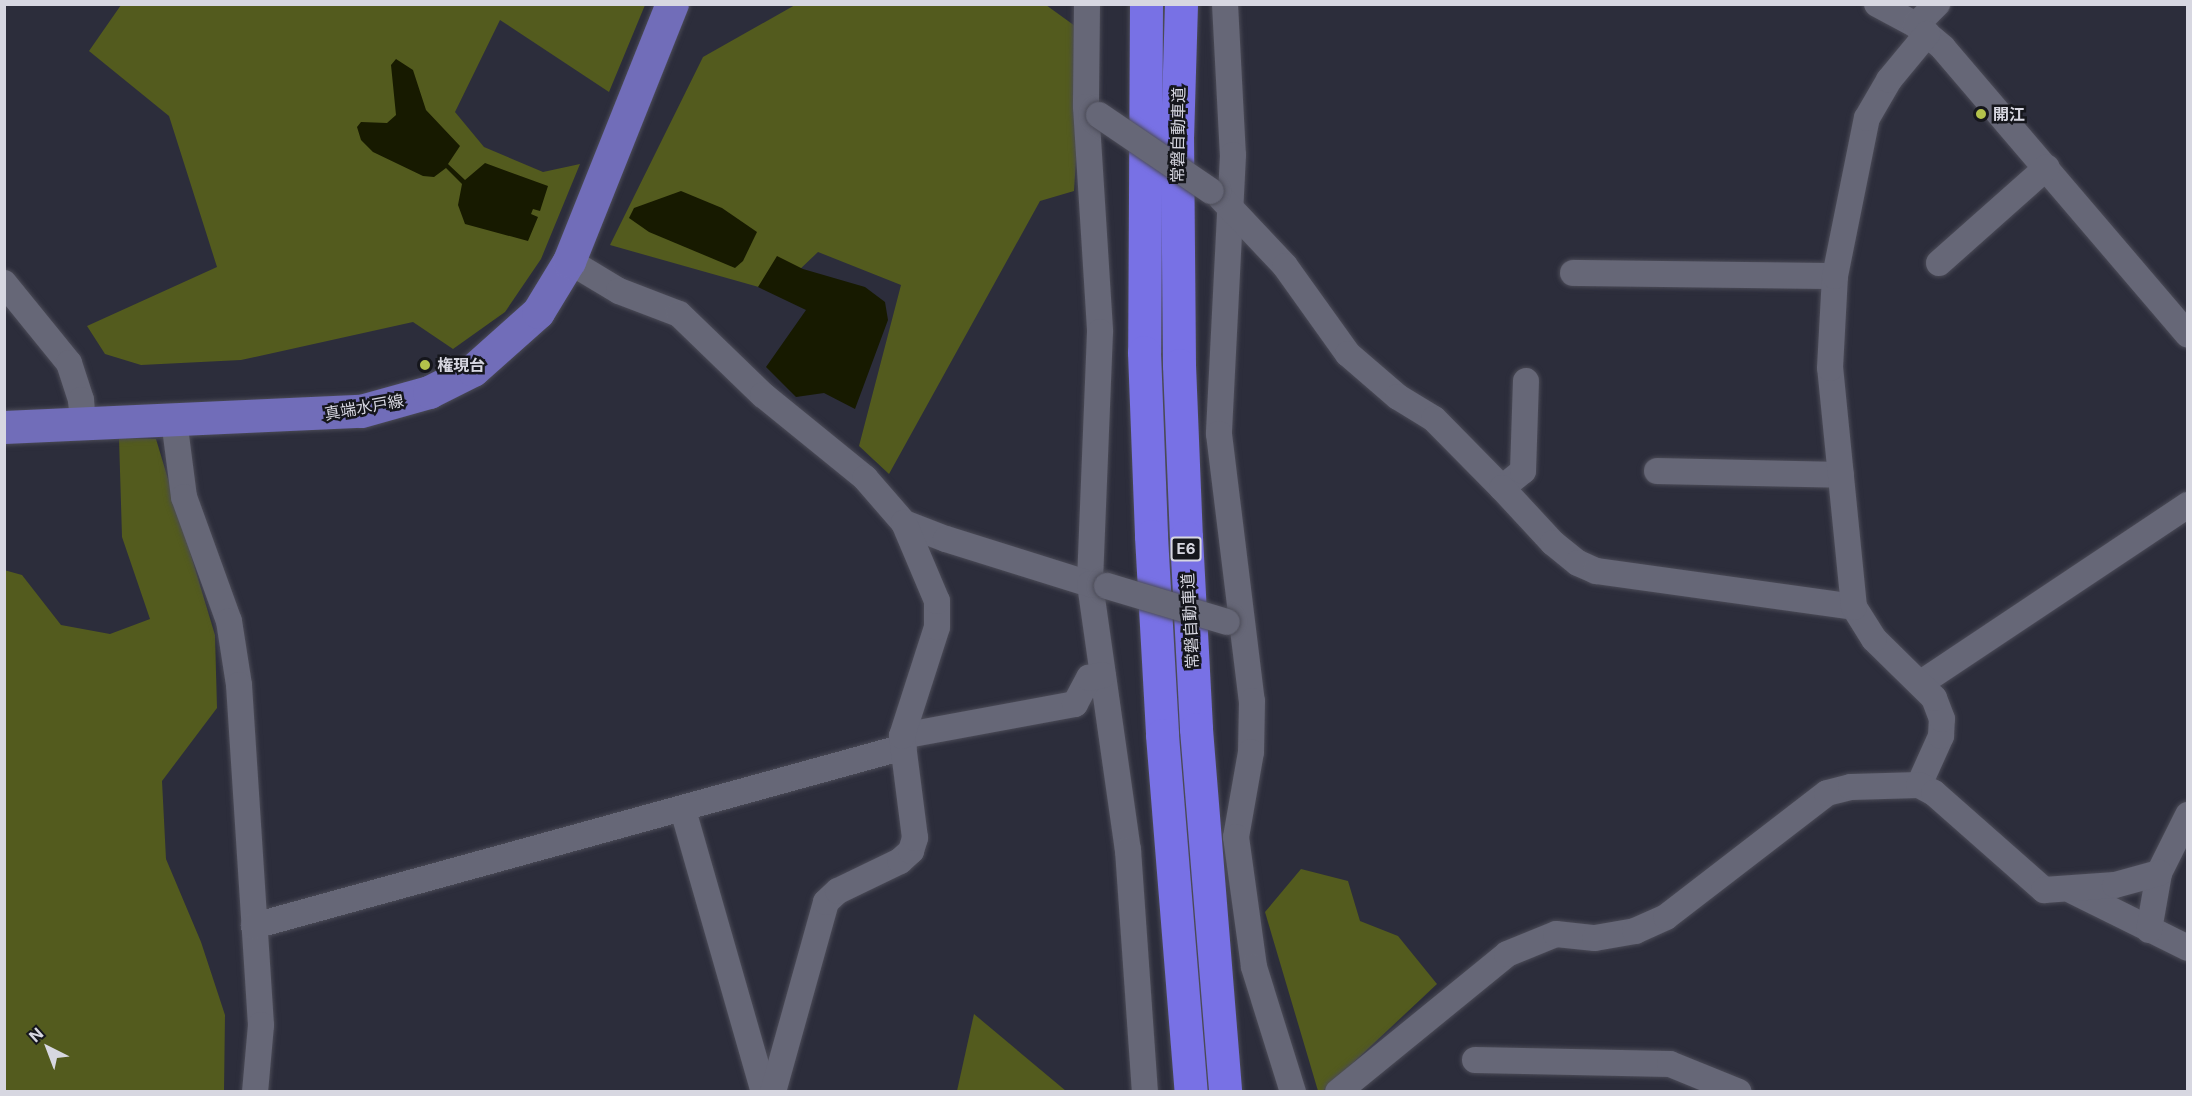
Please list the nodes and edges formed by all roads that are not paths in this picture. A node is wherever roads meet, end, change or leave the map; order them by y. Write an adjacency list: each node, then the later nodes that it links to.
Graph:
1 (672, 4): 12 (main road, 真端水戸線)
2 (1087, 4): 9 (street)
3 (1146, 4): 46 (highway, 常磐自動車道 / E6)
4 (1181, 4): 47 (highway, 常磐自動車道 / E6)
5 (1225, 4): 11 (street)
6 (1877, 4): 8 (street)
7 (1937, 4): 8 (street)
8 (1922, 29): 10 (street); 15 (street)
9 (1092, 111): 11 (street, bridge); 27 (street)
10 (2047, 167): 13 (street); 17 (street)
11 (1220, 197): 24 (street); 29 (street)
12 (569, 261): 19 (main road, 真端水戸線); 26 (street)
13 (1939, 262)
14 (1573, 273): 15 (street)
15 (1835, 276): 23 (street)
16 (4, 284): 20 (street)
17 (2187, 335)
18 (1526, 381): 24 (street)
19 (174, 420): 20 (main road, 真端水戸線); 38 (street)
20 (83, 424): 21 (main road, 真端水戸線)
21 (4, 428)
22 (1657, 471): 23 (street)
23 (1841, 474): 28 (street)
24 (1502, 488): 28 (street)
25 (2187, 505): 31 (street)
26 (904, 523): 27 (street); 32 (street)
27 (1098, 585): 29 (street, bridge); 30 (street)
28 (1854, 607): 31 (street)
29 (1235, 623): 48 (street)
30 (1103, 675): 32 (street); 45 (street)
31 (1921, 683): 33 (street)
32 (903, 741): 34 (street); 44 (street)
33 (1919, 785): 37 (street); 49 (street)
34 (683, 810): 38 (street); 43 (street)
35 (2187, 815): 36 (street)
36 (2159, 873): 37 (street); 39 (street)
37 (2073, 891): 39 (street)
38 (254, 926): 42 (street)
39 (2149, 930): 40 (street)
40 (2187, 948)
41 (1475, 1060): 50 (street)
42 (255, 1092)
43 (764, 1092)
44 (773, 1092)
45 (1145, 1092)
46 (1191, 1092)
47 (1226, 1092)
48 (1293, 1092)
49 (1338, 1092)
50 (1738, 1092)

